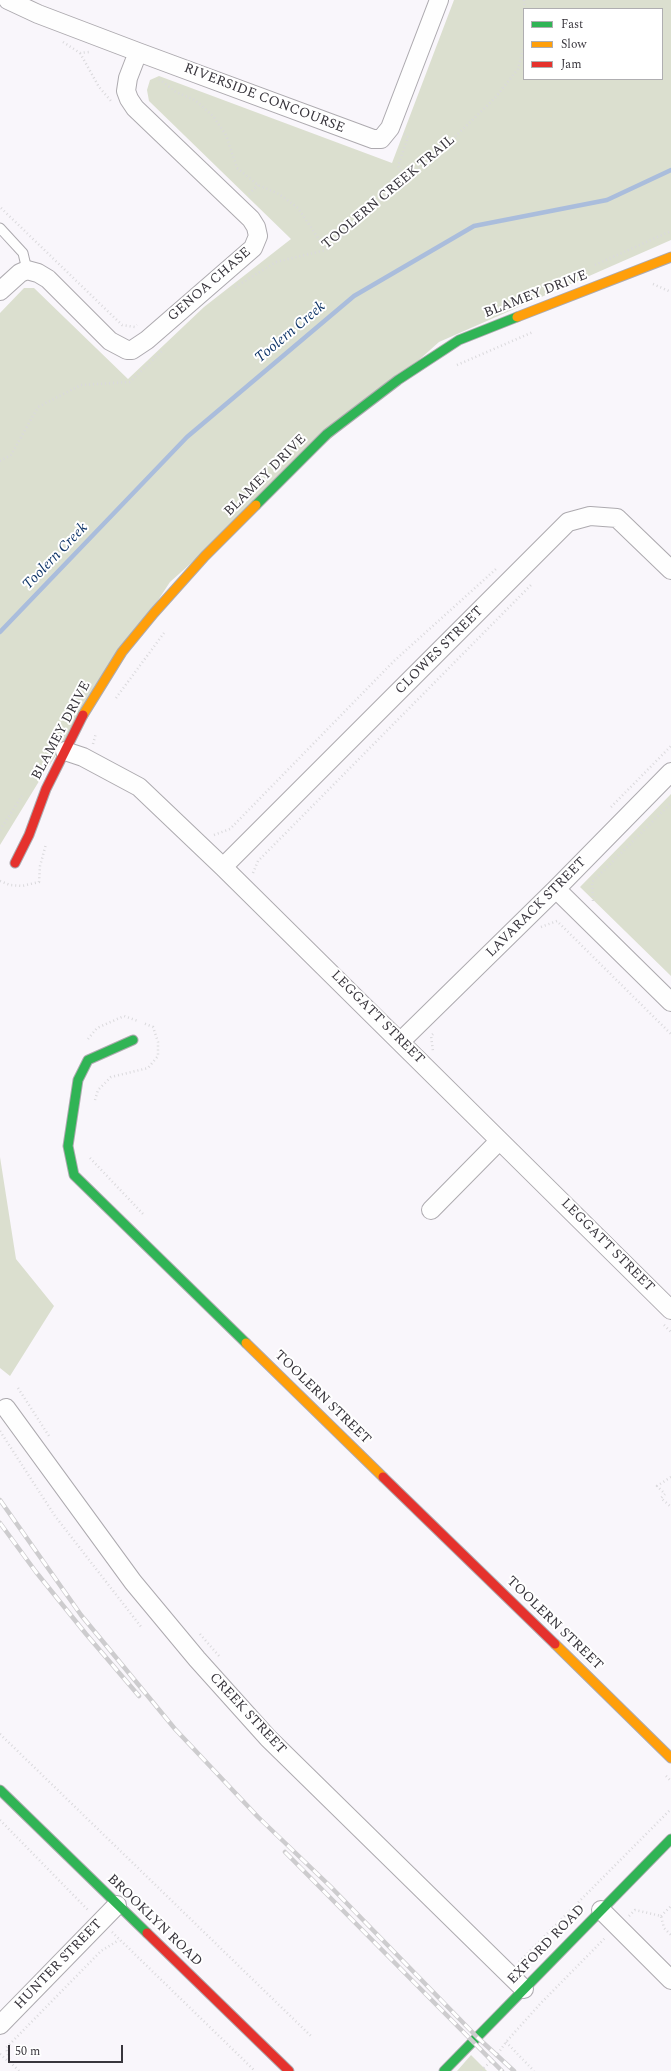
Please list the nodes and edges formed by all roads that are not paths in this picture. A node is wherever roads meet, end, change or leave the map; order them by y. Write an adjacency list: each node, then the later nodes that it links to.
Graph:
1 (8, 0): 3 (street, RIVERSIDE CONCOURSE)
2 (438, 0): 3 (street, RIVERSIDE CONCOURSE)
3 (138, 52): 6 (street, GENOA CHASE)
4 (0, 228): 6 (lane)
5 (671, 256): 9 (street, BLAMEY DRIVE)
6 (27, 270): 7 (street)
7 (0, 291)
8 (671, 570): 12 (street, CLOWES STREET)
9 (65, 750): 11 (street, BLAMEY DRIVE); 12 (street, LEGGATT STREET)
10 (671, 772): 13 (street, LAVARACK STREET)
11 (15, 863)
12 (223, 867): 16 (street, LEGGATT STREET)
13 (556, 889): 14 (street); 16 (street, LAVARACK STREET)
14 (671, 1002)
15 (133, 1040): 21 (street, TOOLERN STREET)
16 (400, 1042): 17 (street, LEGGATT STREET)
17 (499, 1141): 18 (street); 19 (street, LEGGATT STREET)
18 (431, 1210)
19 (665, 1315)
20 (6, 1408): 27 (street, CREEK STREET)
21 (671, 1758)
22 (0, 1790): 24 (street, BROOKLYN ROAD)
23 (671, 1839): 25 (street, EXFORD ROAD)
24 (117, 1905): 28 (street, HUNTER STREET); 29 (street, BROOKLYN ROAD)
25 (601, 1910): 26 (street); 27 (street, EXFORD ROAD)
26 (671, 1980)
27 (524, 1989): 30 (street, EXFORD ROAD)
28 (0, 2025)
29 (289, 2071)
30 (444, 2071)

